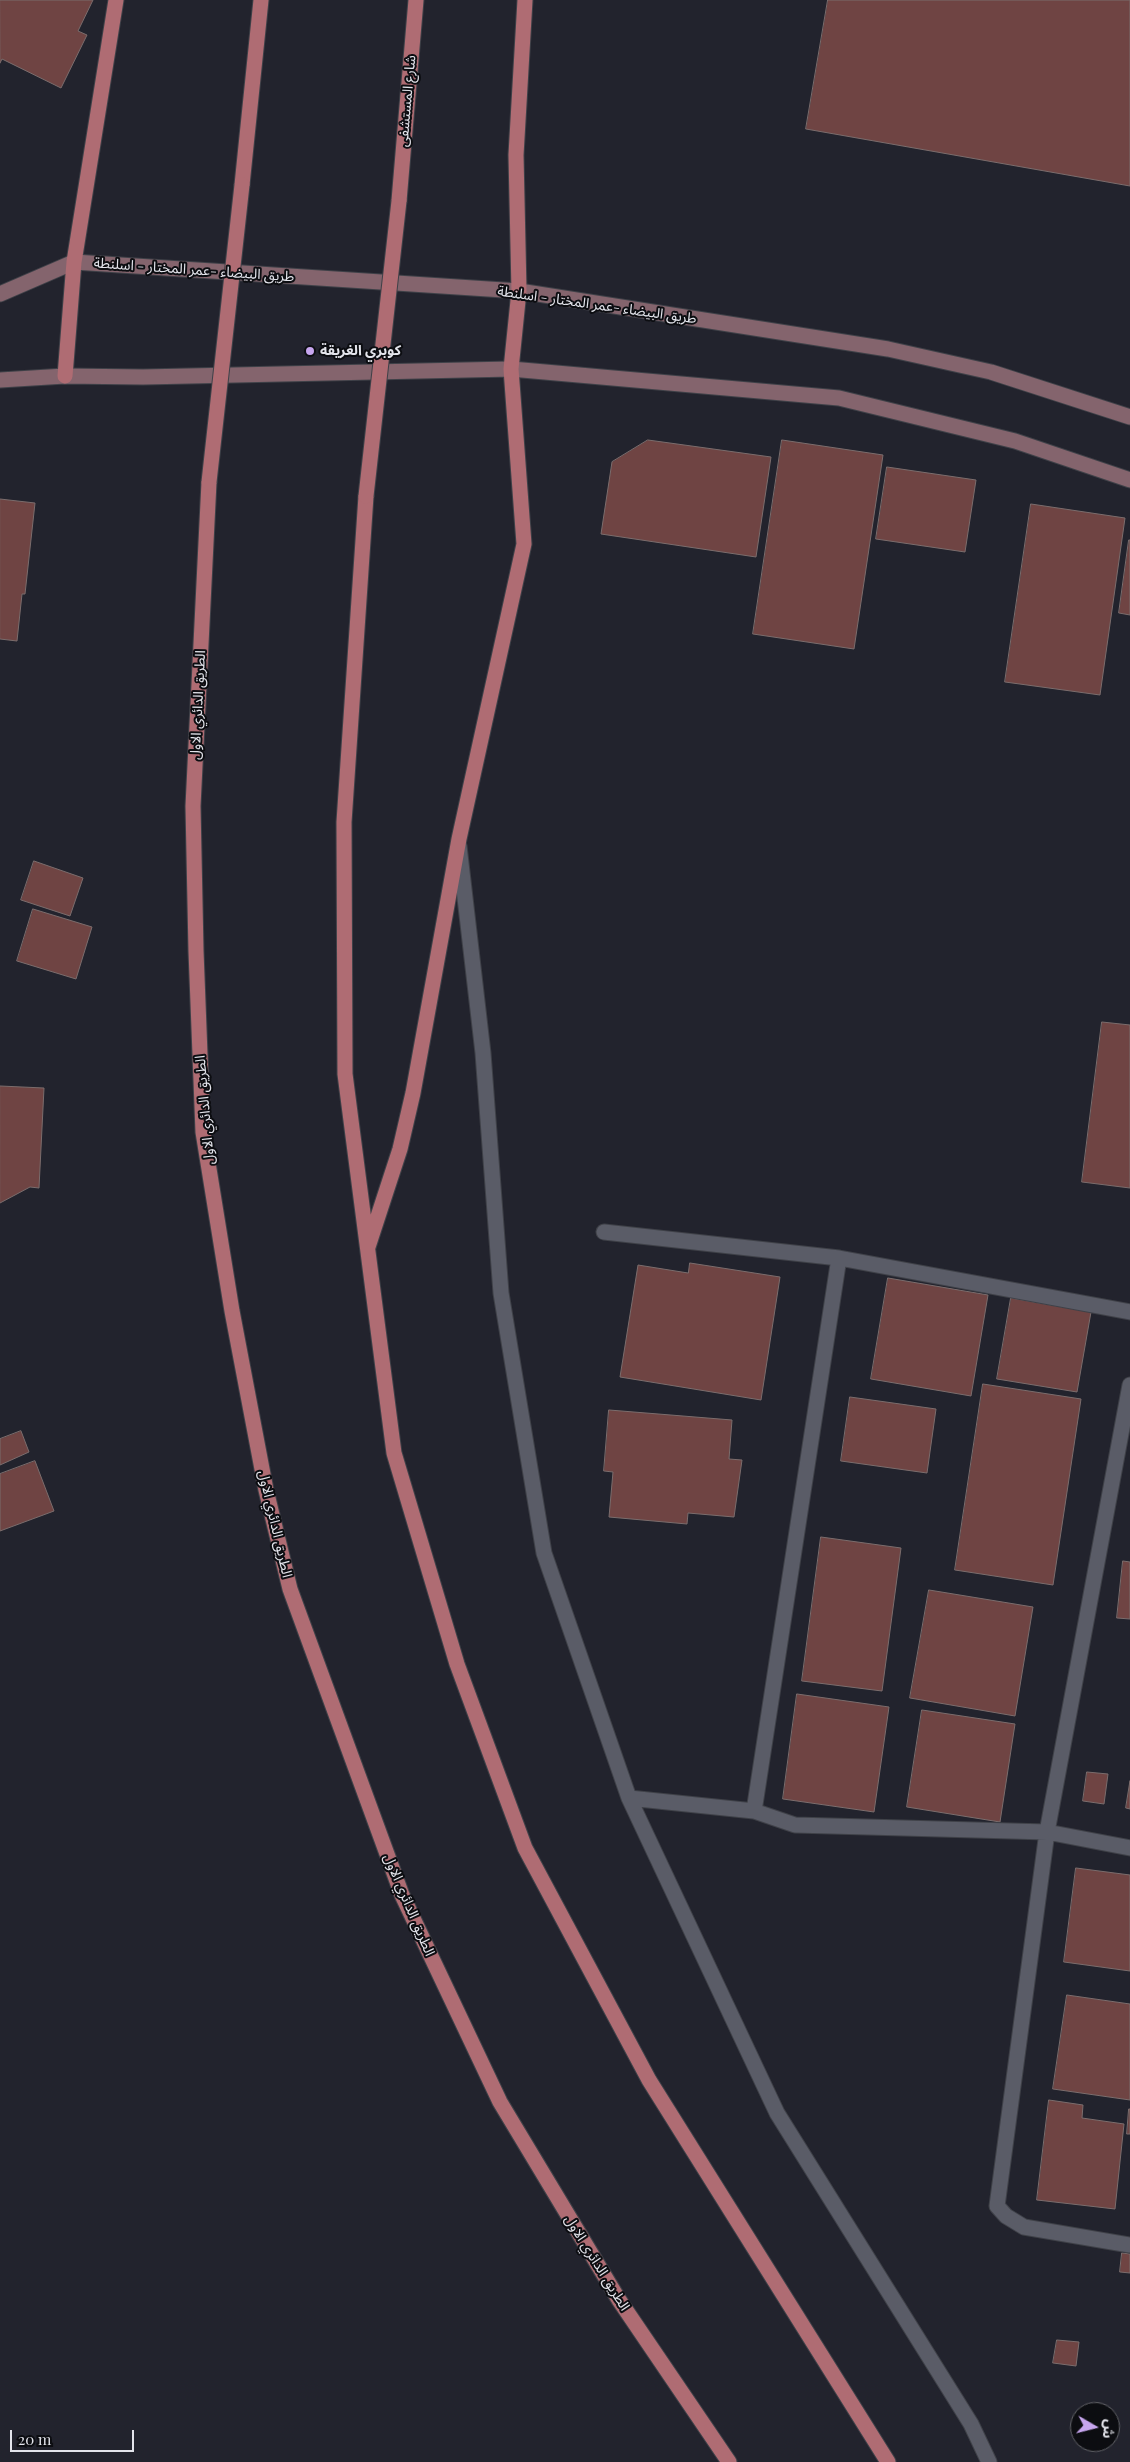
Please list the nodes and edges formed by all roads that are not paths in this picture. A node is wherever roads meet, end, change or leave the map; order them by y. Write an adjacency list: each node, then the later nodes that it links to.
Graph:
1 (116, 0): 5 (main road)
2 (261, 0): 24 (main road, الطريق الدائري الاول, bridge)
3 (416, 0): 15 (main road, شارع المستشفى, bridge)
4 (525, 0): 6 (main road)
5 (74, 262): 6 (main road, طريق البيضاء -عمر المختار - اسلنطة); 7 (main road, طريق البيضاء -عمر المختار - اسلنطة); 9 (main road)
6 (519, 291): 8 (main road); 11 (main road, طريق البيضاء -عمر المختار - اسلنطة)
7 (0, 294)
8 (511, 369): 9 (main road); 12 (main road); 13 (main road)
9 (65, 376): 10 (main road)
10 (0, 380)
11 (1130, 416)
12 (1130, 480)
13 (458, 839): 15 (main road); 19 (street)
14 (604, 1232): 16 (street)
15 (367, 1251): 25 (main road)
16 (839, 1258): 17 (street); 20 (street)
17 (1130, 1312)
18 (1130, 1385): 21 (street)
19 (629, 1798): 20 (street); 26 (street)
20 (754, 1811): 21 (street)
21 (1047, 1832): 22 (street); 23 (street)
22 (1130, 1848)
23 (1130, 2245)
24 (729, 2462)
25 (888, 2462)
26 (989, 2462)

